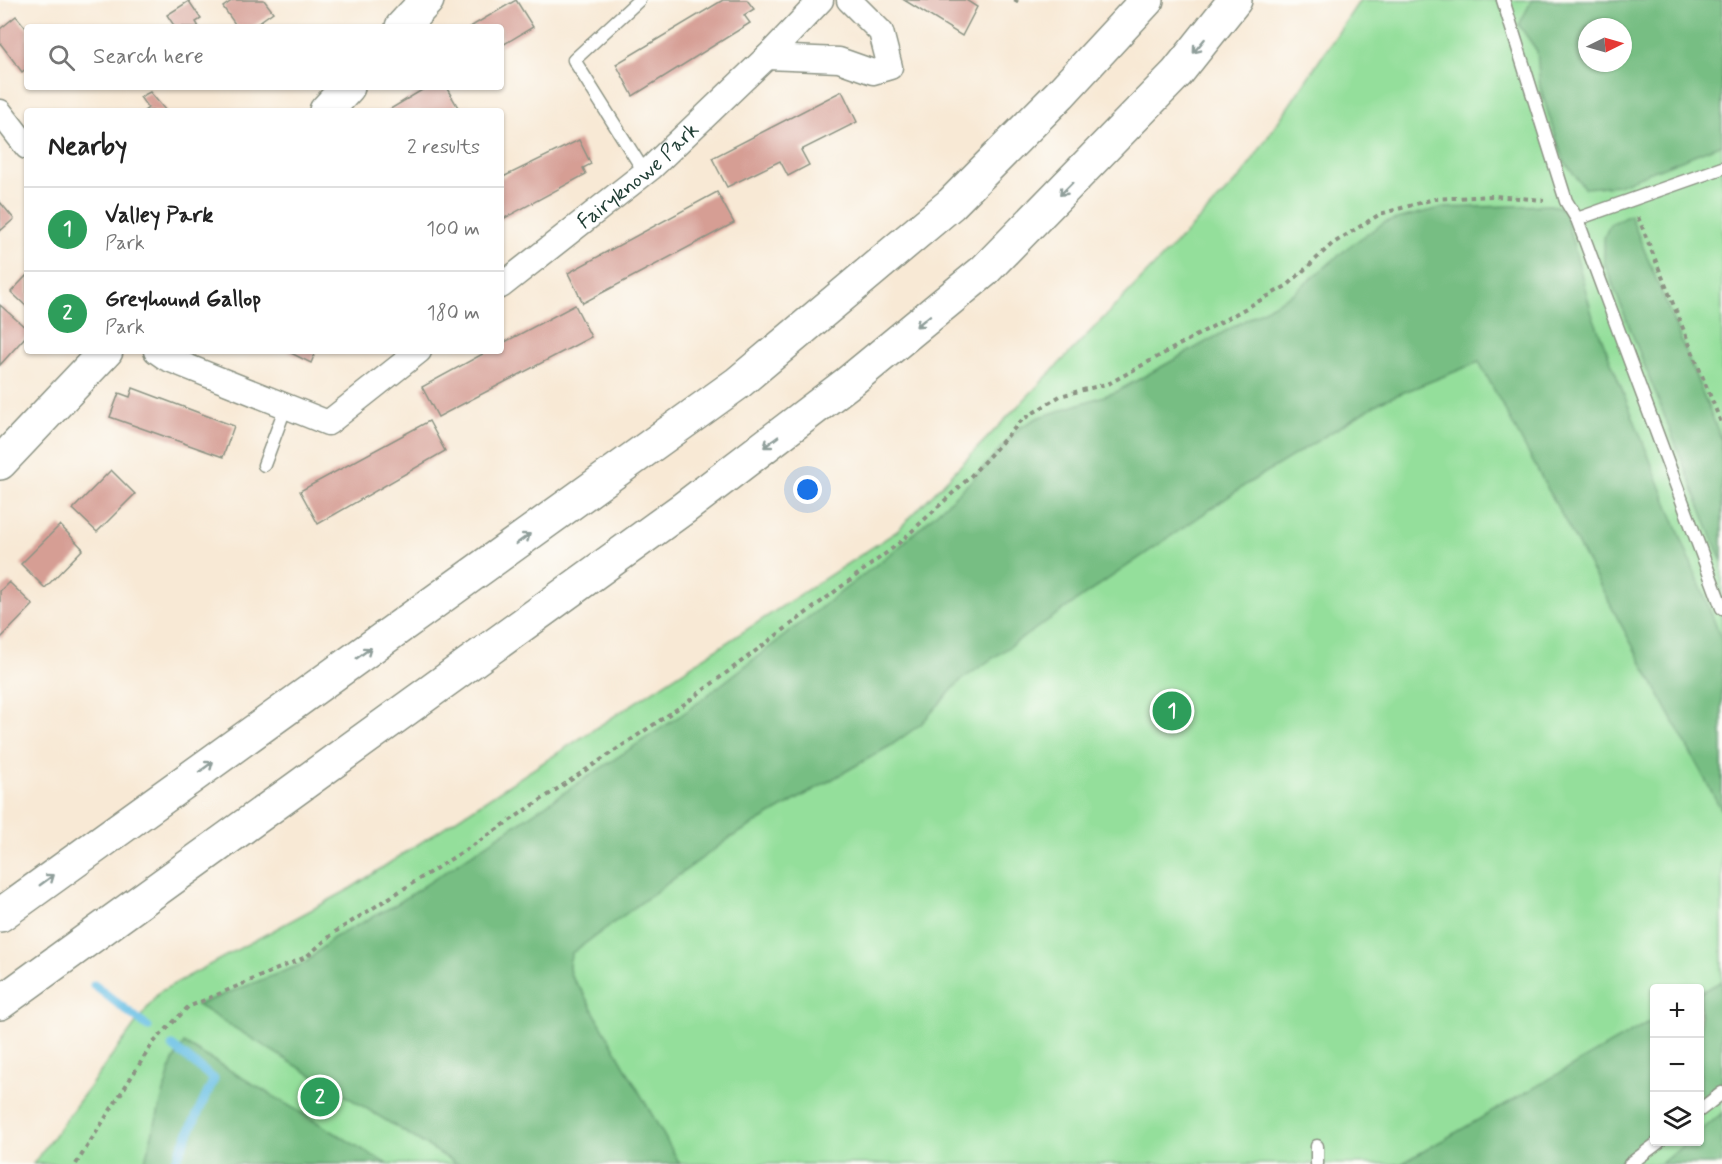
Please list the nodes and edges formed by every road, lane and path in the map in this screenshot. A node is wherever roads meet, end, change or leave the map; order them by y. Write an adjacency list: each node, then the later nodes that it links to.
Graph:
1 (639, 0): 15 (lane)
2 (821, 0): 9 (street, Fairyknowe Park)
3 (849, 0): 9 (street)
4 (1014, 0): 8 (path)
5 (1147, 0): 28 (main road, one-way to 5)
6 (1235, 0): 29 (main road, one-way to 29)
7 (1503, 0): 17 (lane)
8 (1019, 3)
9 (767, 57): 15 (street, Fairyknowe Park)
10 (345, 90): 11 (main road)
11 (329, 108)
12 (0, 112): 13 (street)
13 (24, 143)
14 (1722, 168): 16 (lane)
15 (645, 173): 19 (street, Fairyknowe Park)
16 (1631, 199): 18 (lane); 24 (path)
17 (1566, 201): 18 (lane); 34 (path)
18 (1576, 219): 27 (lane)
19 (504, 284)
20 (103, 354): 25 (main road)
21 (160, 354): 23 (street)
22 (415, 354): 23 (street)
23 (286, 406): 26 (lane)
24 (1722, 425)
25 (0, 463)
26 (264, 465)
27 (1722, 608)
28 (0, 915)
29 (0, 1003)
30 (1722, 1093): 31 (lane)
31 (1704, 1107)
32 (1317, 1146): 35 (lane)
33 (1654, 1146): 36 (lane)
34 (76, 1164)
35 (1317, 1164)
36 (1630, 1164)

